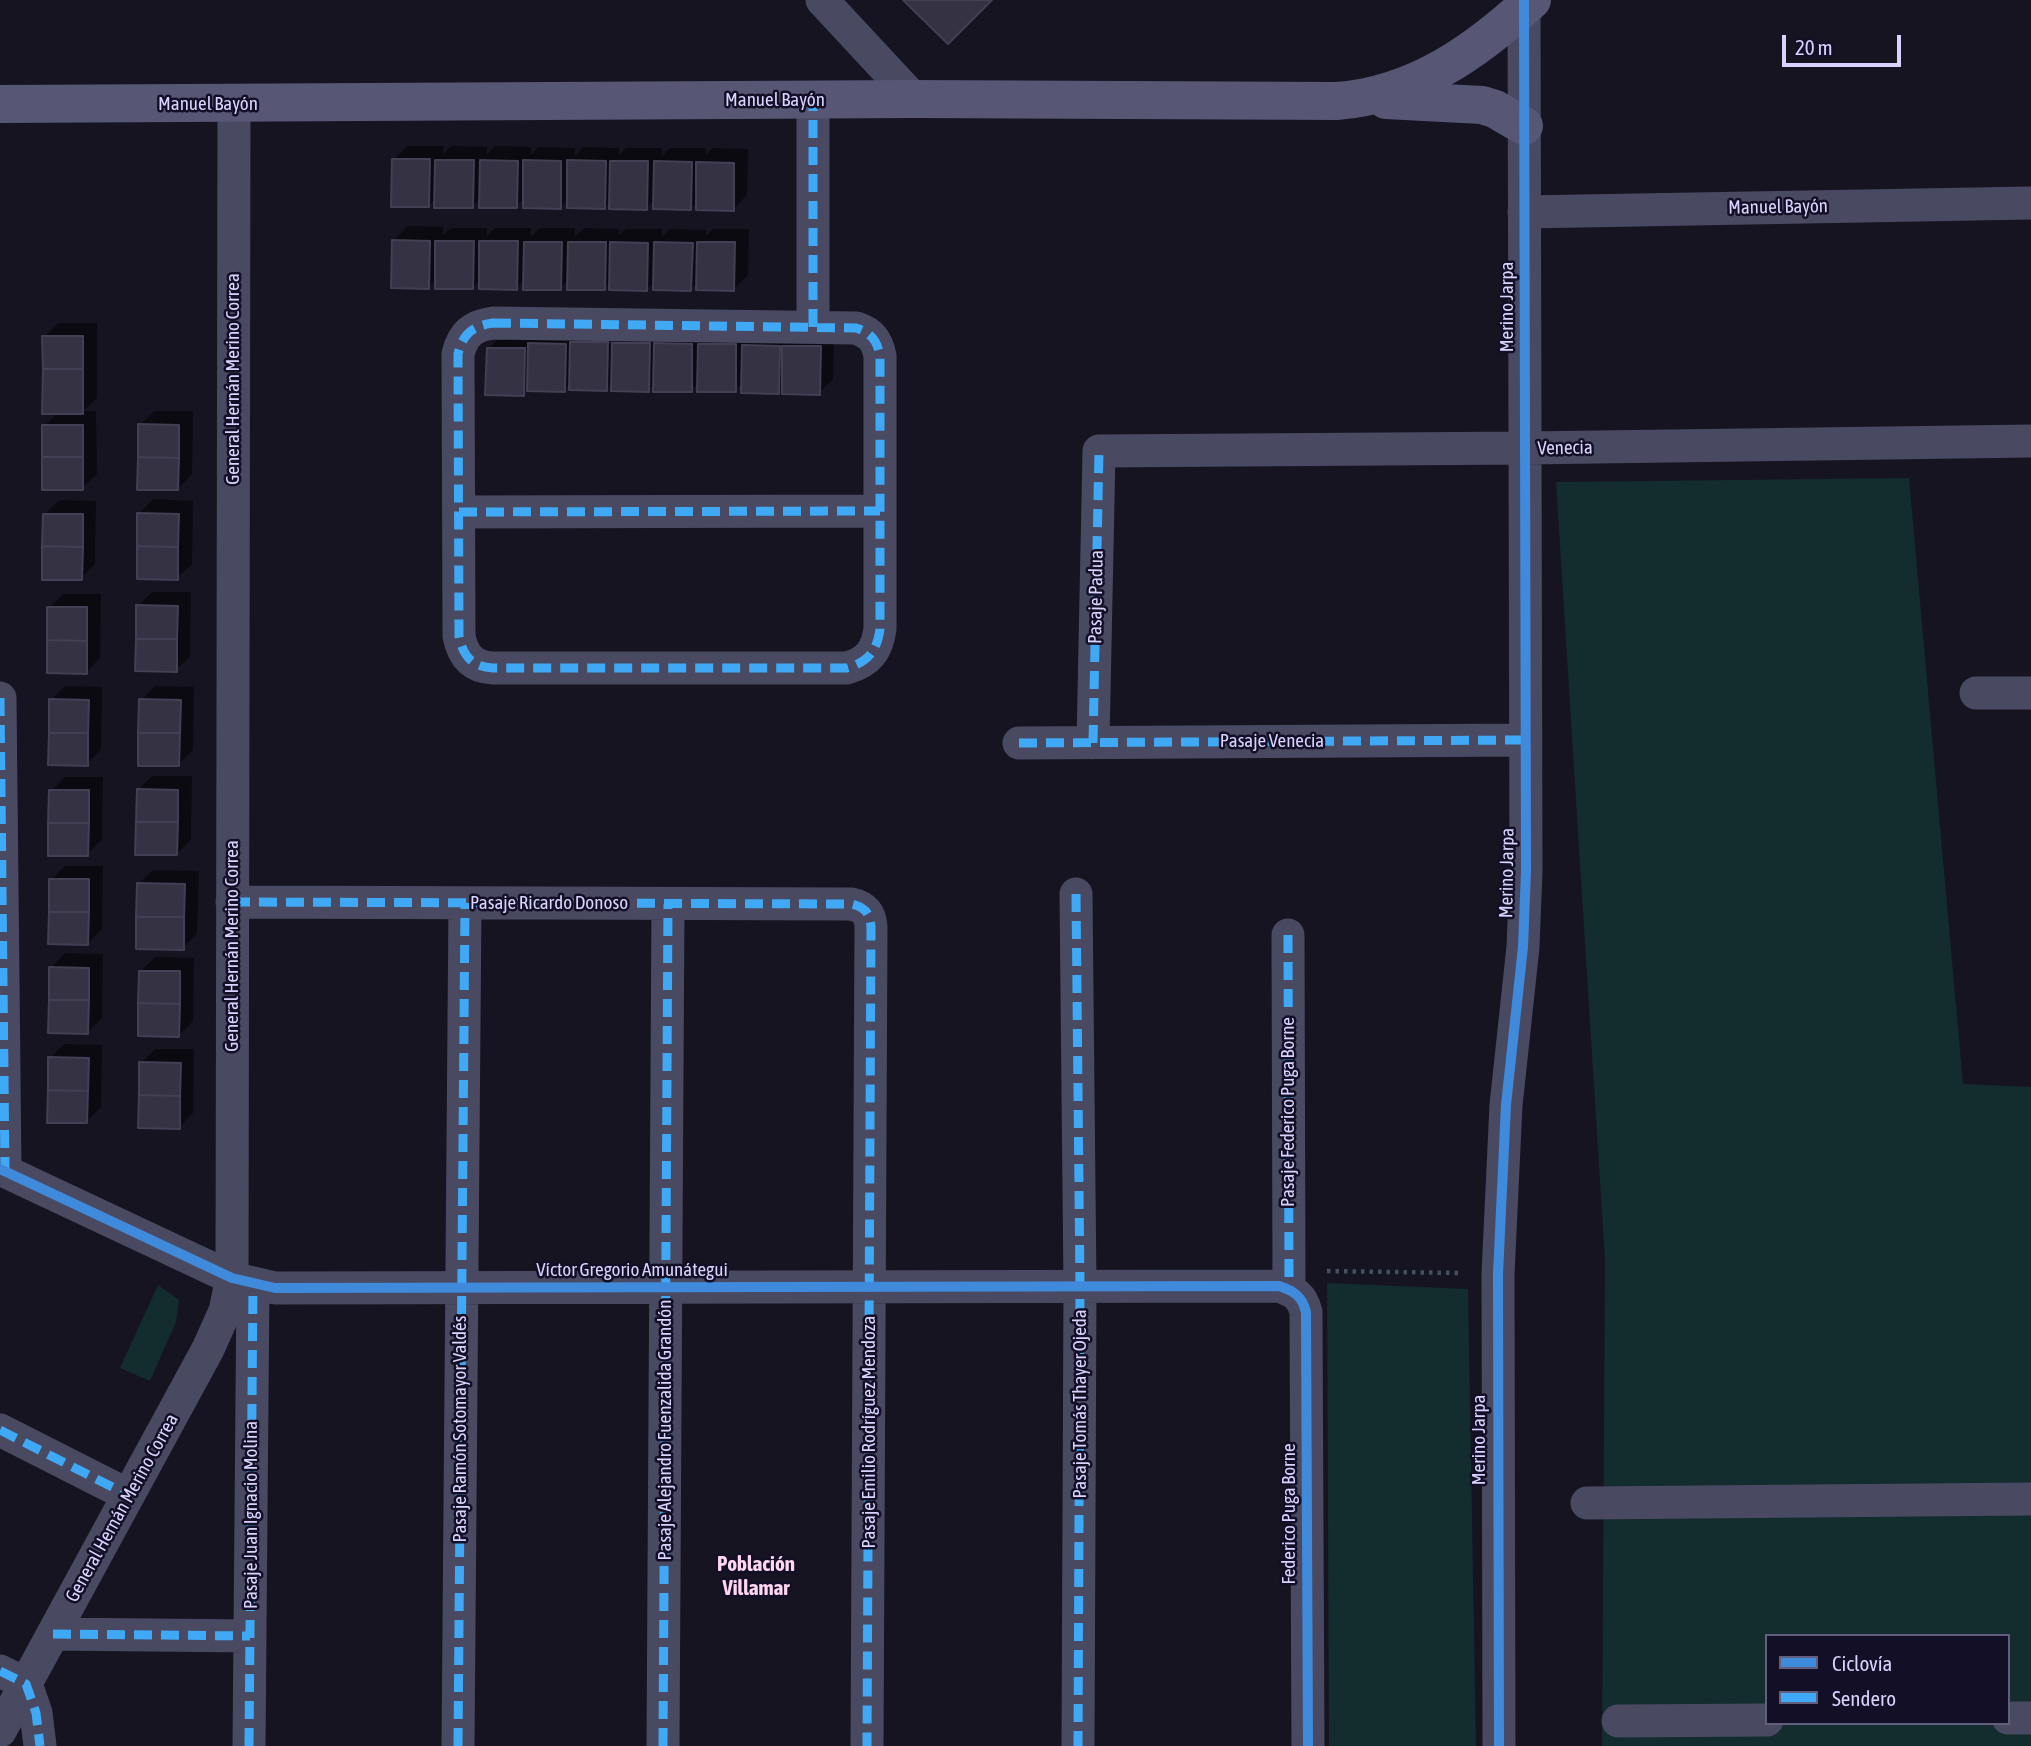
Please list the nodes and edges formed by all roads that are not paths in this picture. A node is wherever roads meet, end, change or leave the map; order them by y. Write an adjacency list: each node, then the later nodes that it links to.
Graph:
1 (822, 0): 3 (street)
2 (1527, 2): 4 (street, Manuel Bayón); 8 (street, Merino Jarpa)
3 (915, 99): 4 (street, Manuel Bayón); 5 (street, Manuel Bayón)
4 (1363, 99): 8 (street)
5 (813, 100): 7 (street, Manuel Bayón); 11 (street)
6 (0, 104): 7 (street, Manuel Bayón)
7 (234, 104): 24 (street, General Hernán Merino Correa)
8 (1524, 126): 10 (street, Merino Jarpa)
9 (2031, 203): 10 (street, Manuel Bayón)
10 (1524, 212): 13 (street, Merino Jarpa)
11 (813, 327): 15 (street); 16 (street)
12 (2031, 441): 13 (street, Venecia)
13 (1525, 448): 14 (street, Venecia); 20 (street, Merino Jarpa)
14 (1099, 451): 22 (street, Pasaje Padua)
15 (880, 511): 16 (street); 16 (street)
16 (459, 512)
17 (1976, 693): 18 (street)
18 (2031, 693)
19 (0, 698): 29 (street)
20 (1525, 740): 22 (street, Pasaje Venecia); 55 (street, Merino Jarpa)
21 (1019, 743): 22 (street, Pasaje Venecia)
22 (1093, 743)
23 (1076, 894): 34 (street, Pasaje Tomás Thayer Ojeda)
24 (232, 902): 25 (street, Pasaje Ricardo Donoso); 31 (street, General Hernán Merino Correa)
25 (465, 902): 26 (street, Pasaje Ricardo Donoso); 35 (street, Pasaje Ramón Sotomayor Valdés)
26 (668, 904): 27 (street, Pasaje Ricardo Donoso); 32 (street, Pasaje Alejandro Fuenzalida Grandón)
27 (865, 909): 33 (street, Pasaje Emilio Rodríguez Mendoza)
28 (1287, 935): 30 (street, Pasaje Federico Puga Borne)
29 (3, 1170): 31 (street, Víctor Gregorio Amunátegui)
30 (1289, 1280): 34 (street, Víctor Gregorio Amunátegui); 54 (street, Federico Puga Borne)
31 (242, 1281): 35 (street, Víctor Gregorio Amunátegui); 37 (street, General Hernán Merino Correa); 41 (street, Pasaje Juan Ignacio Molina)
32 (666, 1287): 33 (street, Víctor Gregorio Amunátegui); 35 (street, Víctor Gregorio Amunátegui); 51 (street, Pasaje Alejandro Fuenzalida Grandón)
33 (869, 1287): 34 (street, Víctor Gregorio Amunátegui); 52 (street, Pasaje Emilio Rodríguez Mendoza)
34 (1080, 1287): 53 (street, Pasaje Tomás Thayer Ojeda)
35 (461, 1288): 50 (street, Pasaje Ramón Sotomayor Valdés)
36 (0, 1430): 37 (street)
37 (128, 1495): 40 (street, General Hernán Merino Correa)
38 (2031, 1499): 39 (street)
39 (1587, 1503)
40 (53, 1634): 41 (street); 42 (street, General Hernán Merino Correa)
41 (250, 1636): 49 (street, Pasaje Juan Ignacio Molina)
42 (13, 1678): 47 (street, General Hernán Merino Correa); 48 (street)
43 (2010, 1718): 44 (street)
44 (2031, 1718)
45 (1765, 1720): 46 (street)
46 (1618, 1721)
47 (0, 1731)
48 (40, 1746)
49 (249, 1746)
50 (458, 1746)
51 (663, 1746)
52 (867, 1746)
53 (1078, 1746)
54 (1308, 1746)
55 (1499, 1746)

